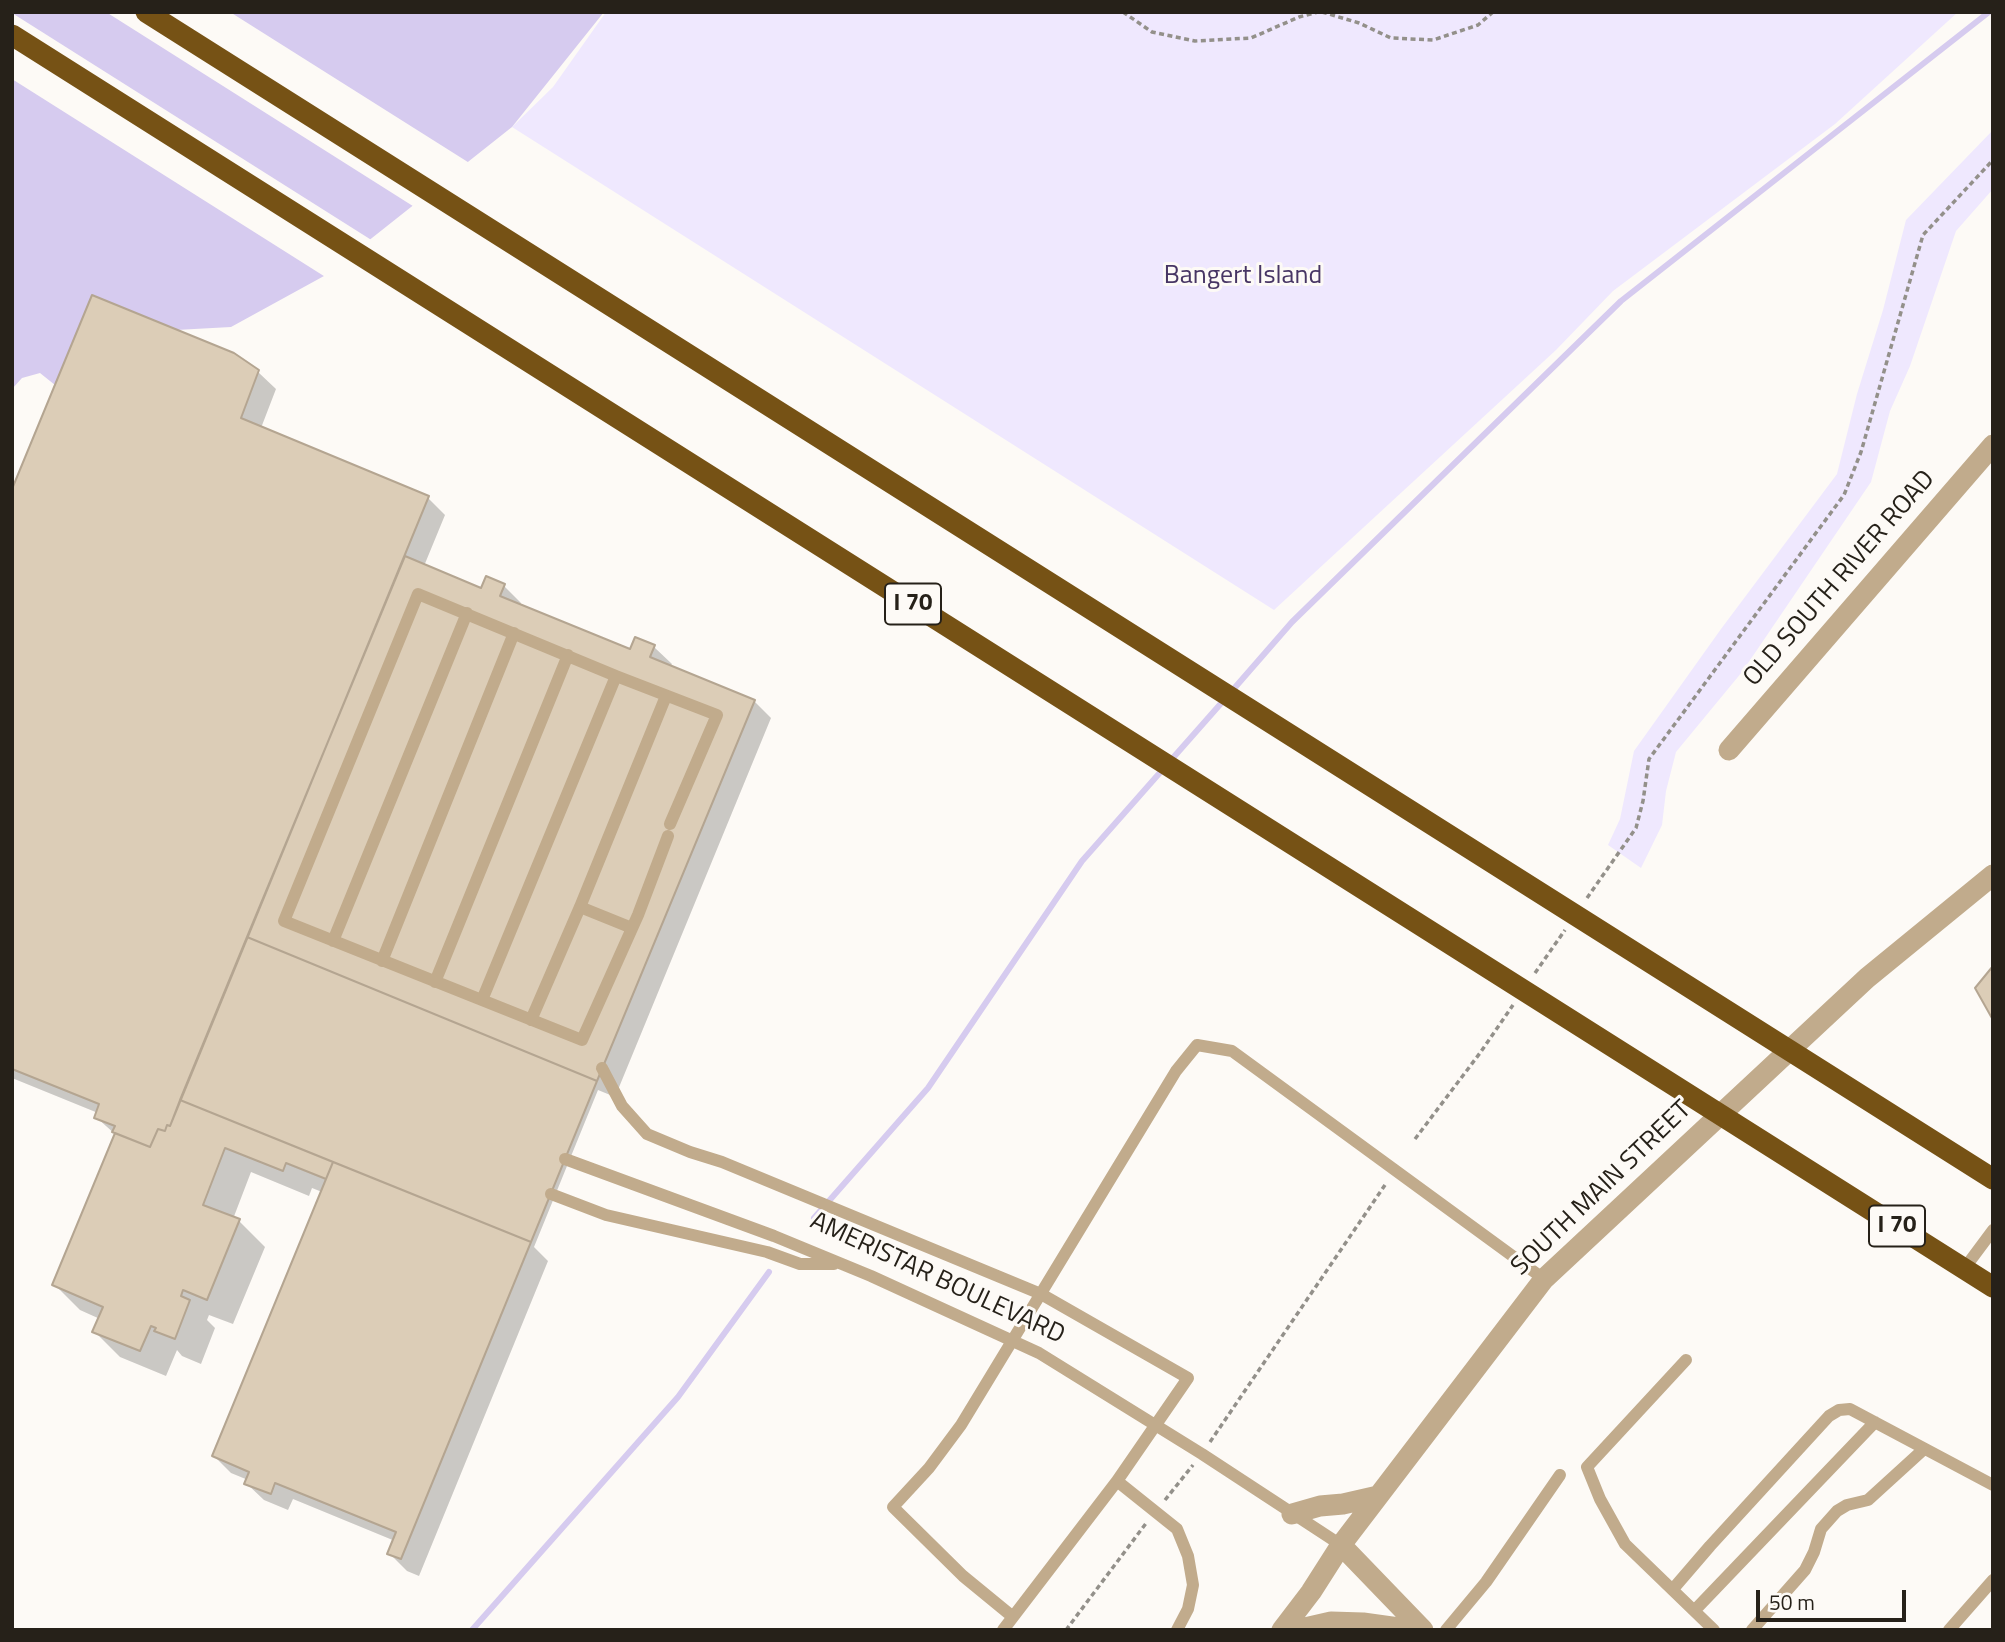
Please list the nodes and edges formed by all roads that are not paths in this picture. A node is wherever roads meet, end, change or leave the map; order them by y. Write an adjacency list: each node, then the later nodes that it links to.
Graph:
1 (146, 12): 20 (highway)
2 (12, 35): 25 (highway, I 70)
3 (1993, 445): 9 (street, OLD SOUTH RIVER ROAD)
4 (467, 613): 5 (lane); 13 (lane); 13 (lane)
5 (514, 633): 6 (lane); 14 (lane)
6 (568, 655): 7 (lane); 15 (lane)
7 (615, 676): 8 (lane); 16 (lane)
8 (666, 696): 11 (lane); 12 (lane)
9 (1729, 750)
10 (1993, 876): 24 (street, SOUTH MAIN STREET)
11 (580, 907): 12 (lane); 17 (lane)
12 (632, 928): 17 (lane)
13 (333, 941): 14 (lane)
14 (382, 961): 15 (lane)
15 (435, 982): 16 (lane)
16 (482, 1000): 17 (lane)
17 (531, 1020)
18 (602, 1068): 26 (lane)
19 (565, 1159): 23 (lane, AMERISTAR BOULEVARD)
20 (1993, 1179)
21 (551, 1194): 23 (lane)
22 (1993, 1230): 25 (lane)
23 (842, 1264): 34 (lane, AMERISTAR BOULEVARD)
24 (1544, 1279): 26 (lane); 33 (street, SOUTH MAIN STREET)
25 (1983, 1282)
26 (1041, 1294): 31 (lane); 39 (lane)
27 (1686, 1360): 37 (lane)
28 (1875, 1422): 29 (lane); 37 (lane); 38 (lane)
29 (1924, 1449): 32 (lane); 48 (lane)
30 (1560, 1475): 46 (lane)
31 (1116, 1481): 39 (lane); 41 (lane)
32 (1993, 1485)
33 (1378, 1496): 34 (street); 35 (street, SOUTH MAIN STREET)
34 (1288, 1512): 35 (lane, AMERISTAR BOULEVARD)
35 (1341, 1545): 42 (street, SOUTH MAIN STREET); 45 (street, AMERISTAR BOULEVARD)
36 (1993, 1580): 49 (lane)
37 (1673, 1589): 38 (lane)
38 (1695, 1610): 47 (lane)
39 (1013, 1617): 40 (lane)
40 (1003, 1630)
41 (1177, 1630)
42 (1282, 1630)
43 (1296, 1630): 44 (street)
44 (1412, 1630)
45 (1423, 1630)
46 (1446, 1630)
47 (1714, 1630)
48 (1752, 1630)
49 (1949, 1630)

